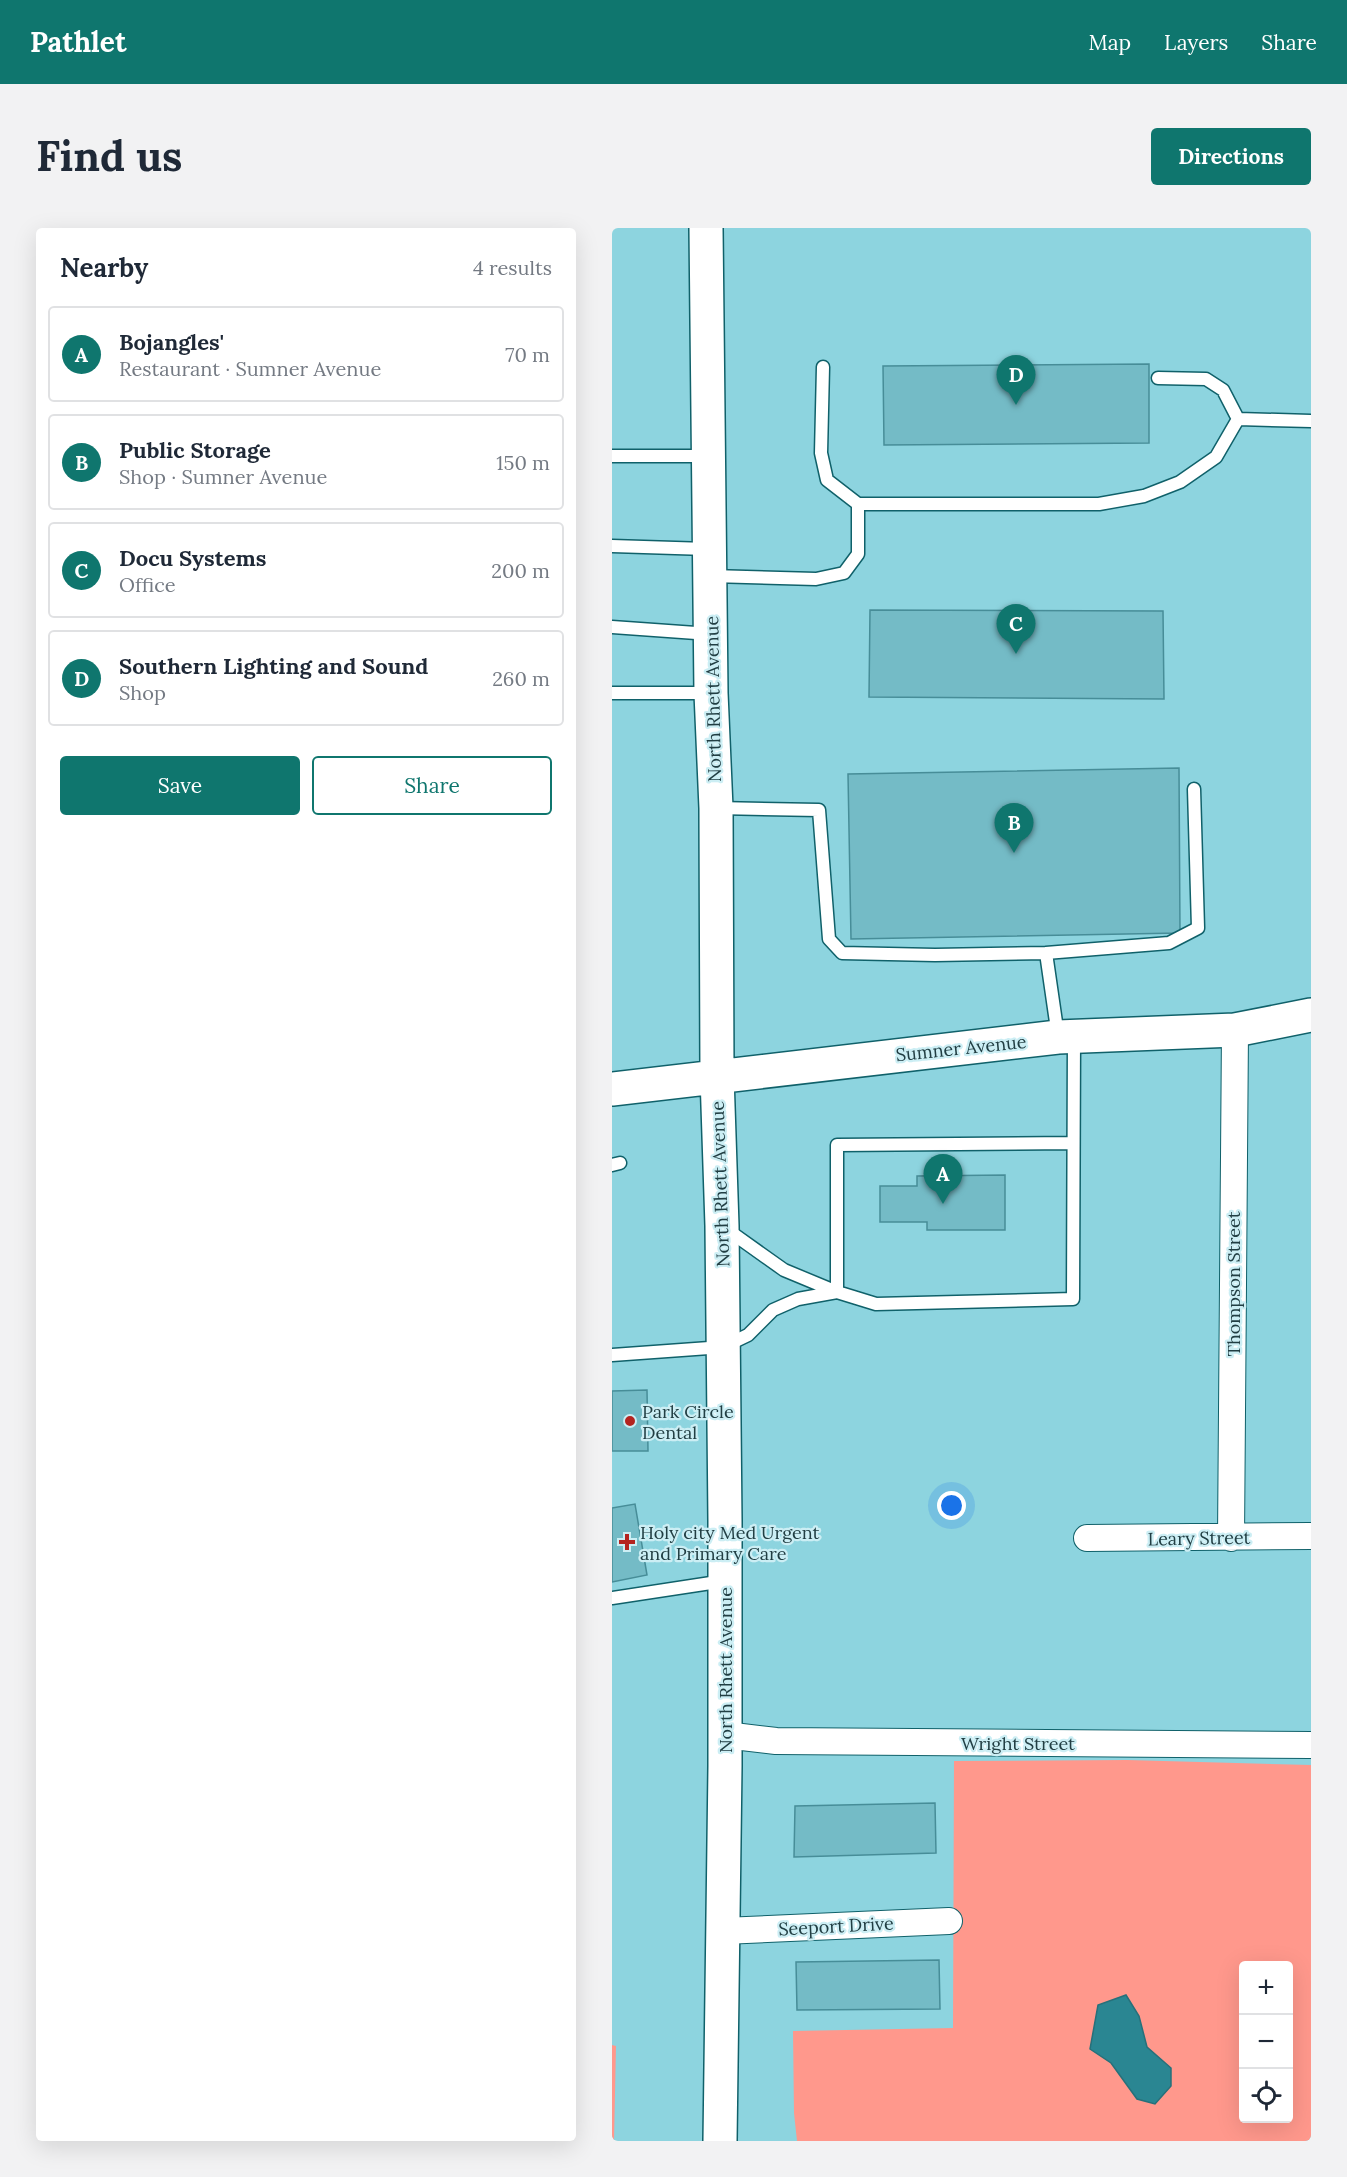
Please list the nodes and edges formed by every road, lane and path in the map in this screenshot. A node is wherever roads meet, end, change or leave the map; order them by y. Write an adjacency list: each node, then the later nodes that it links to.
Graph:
1 (706, 228): 7 (main road, North Rhett Avenue)
2 (823, 367): 8 (lane)
3 (1158, 378): 4 (lane)
4 (1238, 419): 5 (lane); 8 (lane)
5 (1311, 421)
6 (612, 456): 7 (lane)
7 (708, 456): 10 (main road, North Rhett Avenue)
8 (858, 504): 10 (lane)
9 (612, 546): 10 (lane)
10 (710, 562): 12 (main road, North Rhett Avenue)
11 (612, 627): 12 (lane)
12 (711, 634): 14 (main road, North Rhett Avenue)
13 (612, 693): 14 (lane)
14 (711, 693): 16 (main road, North Rhett Avenue)
15 (1194, 789): 17 (lane)
16 (716, 808): 17 (lane); 21 (main road, North Rhett Avenue)
17 (1046, 953): 20 (lane)
18 (1311, 1015): 19 (main road, Sumner Avenue)
19 (1235, 1030): 20 (main road, Sumner Avenue); 30 (street, Thompson Street)
20 (1066, 1037): 21 (main road, Sumner Avenue); 23 (lane)
21 (717, 1076): 22 (main road, Sumner Avenue); 24 (main road, North Rhett Avenue)
22 (612, 1089)
23 (1073, 1143): 25 (lane); 25 (lane)
24 (722, 1226): 25 (lane); 26 (main road, North Rhett Avenue)
25 (837, 1292): 26 (lane)
26 (723, 1347): 27 (lane); 31 (main road, North Rhett Avenue)
27 (612, 1355)
28 (1311, 1536): 30 (street, Leary Street)
29 (1087, 1538): 30 (street, Leary Street)
30 (1231, 1538)
31 (726, 1581): 32 (lane); 33 (main road, North Rhett Avenue)
32 (612, 1598)
33 (725, 1735): 34 (street, Wright Street); 36 (main road, North Rhett Avenue)
34 (1311, 1745)
35 (950, 1921): 36 (street, Seeport Drive)
36 (723, 1931): 37 (main road, North Rhett Avenue)
37 (720, 2141)

